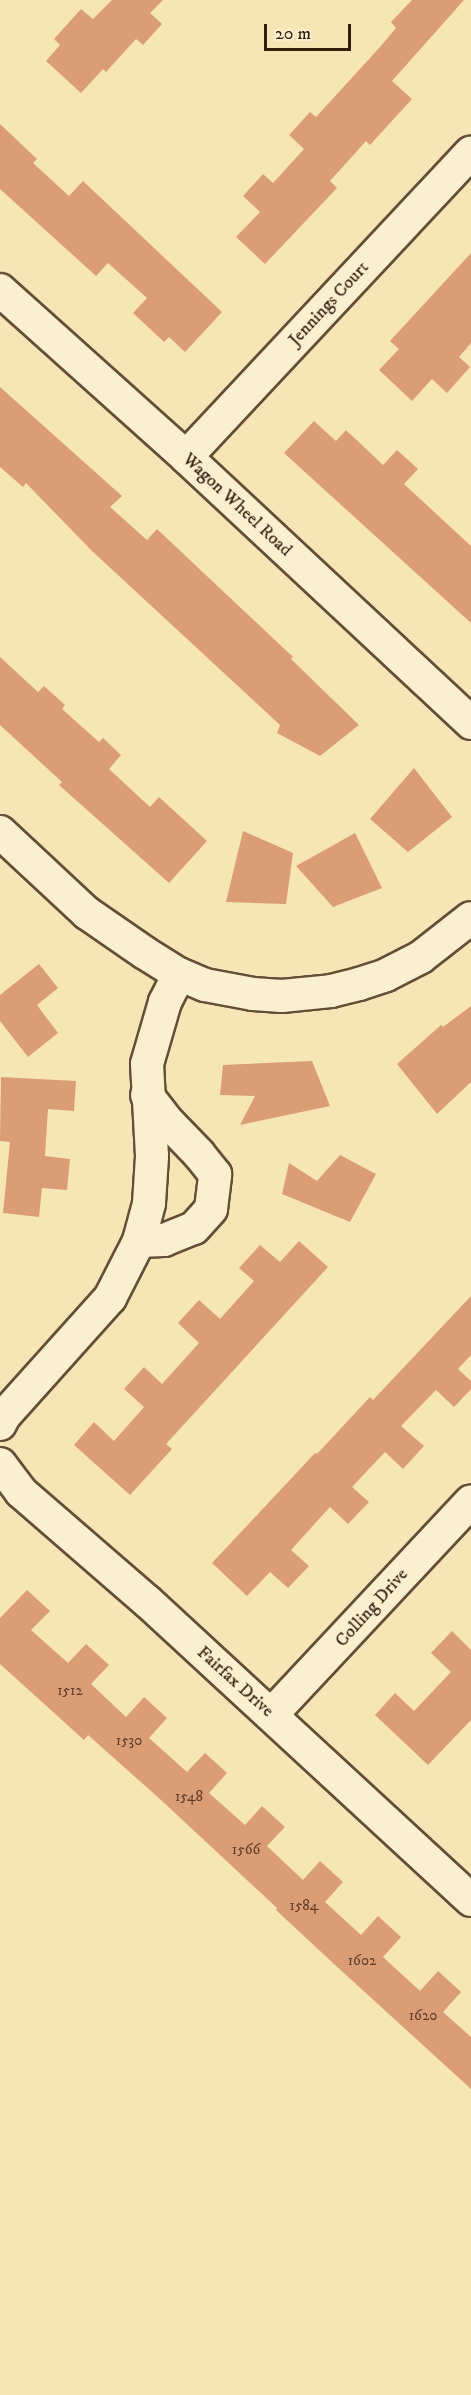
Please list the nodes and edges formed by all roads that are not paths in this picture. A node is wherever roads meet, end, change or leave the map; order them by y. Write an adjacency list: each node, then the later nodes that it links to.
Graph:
1 (471, 152): 3 (street, Jennings Court)
2 (0, 290): 3 (street, Wagon Wheel Road)
3 (186, 457): 4 (street, Wagon Wheel Road)
4 (471, 723)
5 (0, 832): 7 (street)
6 (471, 918): 7 (street)
7 (179, 974): 8 (street)
8 (147, 1095): 9 (street); 9 (street)
9 (139, 1241): 10 (street)
10 (0, 1424)
11 (0, 1464): 13 (street, Fairfax Drive)
12 (471, 1501): 13 (street, Colling Drive)
13 (272, 1714): 14 (street, Fairfax Drive)
14 (471, 1900)

